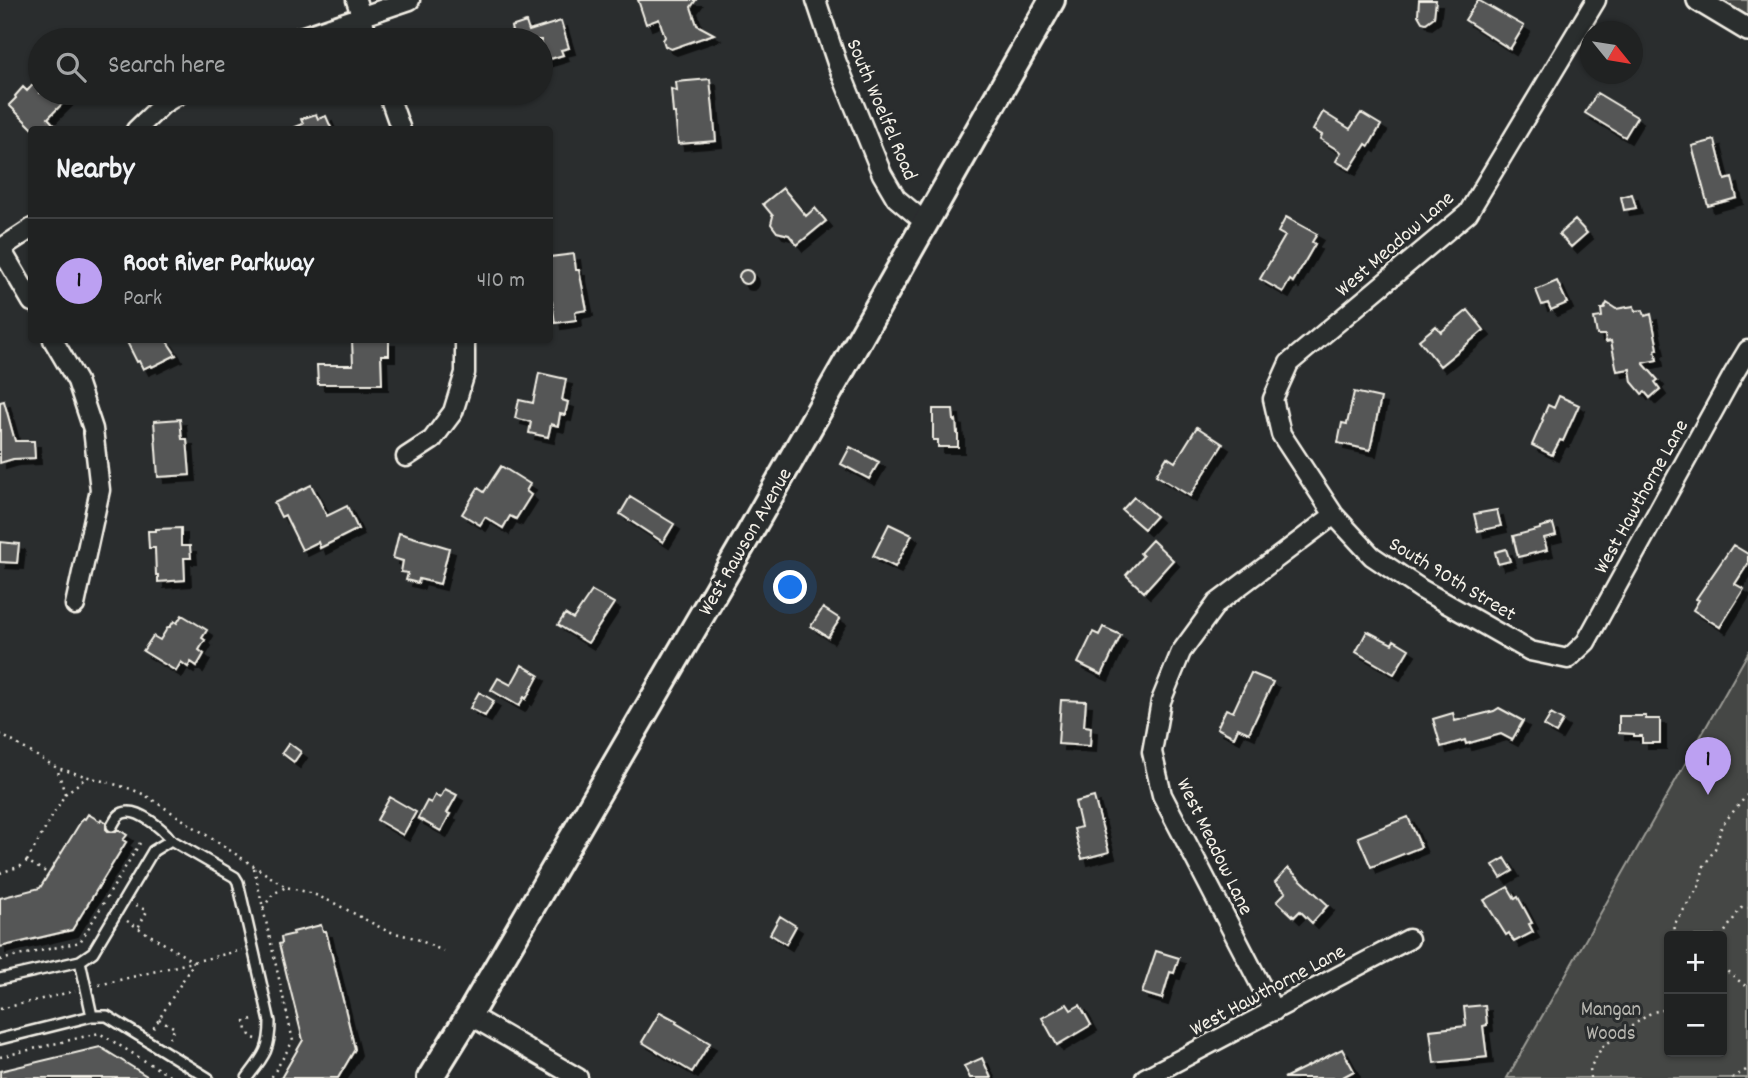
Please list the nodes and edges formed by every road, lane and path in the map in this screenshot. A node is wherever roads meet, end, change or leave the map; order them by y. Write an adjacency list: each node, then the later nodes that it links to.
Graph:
1 (410, 0): 6 (street)
2 (816, 0): 14 (street, South Woelfel Road)
3 (1052, 0): 14 (main road, West Rawson Avenue)
4 (1596, 0): 21 (street, West Meadow Lane)
5 (1698, 0): 9 (street)
6 (358, 8): 7 (street); 8 (street)
7 (317, 28)
8 (365, 28)
9 (1748, 30)
10 (162, 105): 12 (street)
11 (392, 105): 13 (street)
12 (140, 126)
13 (400, 126)
14 (926, 223): 62 (main road, West Rawson Avenue)
15 (28, 231): 16 (street)
16 (1, 249): 17 (street)
17 (28, 295)
18 (55, 343): 24 (street)
19 (465, 343): 22 (street)
20 (1748, 351): 25 (street, West Hawthorne Lane)
21 (1273, 399): 23 (street, South 90th Street)
22 (406, 457)
23 (1334, 515): 25 (street, South 90th Street); 61 (street, West Meadow Lane)
24 (75, 605)
25 (1568, 659)
26 (0, 734): 27 (path)
27 (57, 768): 28 (path); 29 (path)
28 (88, 776): 29 (path); 35 (path)
29 (65, 794): 34 (path)
30 (1748, 794): 44 (path)
31 (112, 826): 32 (lane)
32 (171, 840): 52 (lane); 76 (lane)
33 (139, 843): 51 (path)
34 (27, 861): 36 (path); 37 (path)
35 (254, 866): 38 (path); 39 (path)
36 (0, 873)
37 (49, 874)
38 (286, 887): 39 (path); 50 (path)
39 (263, 908): 47 (path)
40 (1748, 908): 45 (path)
41 (147, 911): 43 (path)
42 (124, 919): 43 (path)
43 (138, 928): 53 (path)
44 (1675, 931)
45 (1725, 931)
46 (1409, 939): 61 (street, West Hawthorne Lane)
47 (271, 942): 48 (path); 71 (path)
48 (265, 944)
49 (246, 949): 53 (path)
50 (443, 951)
51 (0, 960)
52 (80, 961): 55 (lane); 63 (lane)
53 (194, 962): 56 (path); 64 (path)
54 (1727, 971): 57 (path)
55 (0, 979)
56 (96, 986)
57 (1748, 986)
58 (77, 991): 59 (path)
59 (0, 1009)
60 (1664, 1010): 81 (path)
61 (1274, 1011): 80 (street, West Hawthorne Lane)
62 (468, 1015): 78 (main road, West Rawson Avenue); 79 (street)
63 (92, 1016): 68 (lane); 75 (lane)
64 (159, 1019): 66 (path); 67 (path)
65 (245, 1021): 69 (path)
66 (175, 1028)
67 (151, 1033)
68 (0, 1039)
69 (259, 1040)
70 (282, 1044): 71 (path)
71 (290, 1047): 77 (path)
72 (0, 1057): 74 (path)
73 (1748, 1069): 82 (path)
74 (173, 1078)
75 (208, 1078)
76 (247, 1078)
77 (271, 1078)
78 (430, 1078)
79 (578, 1078)
80 (1146, 1078)
81 (1591, 1078)
82 (1732, 1078)

